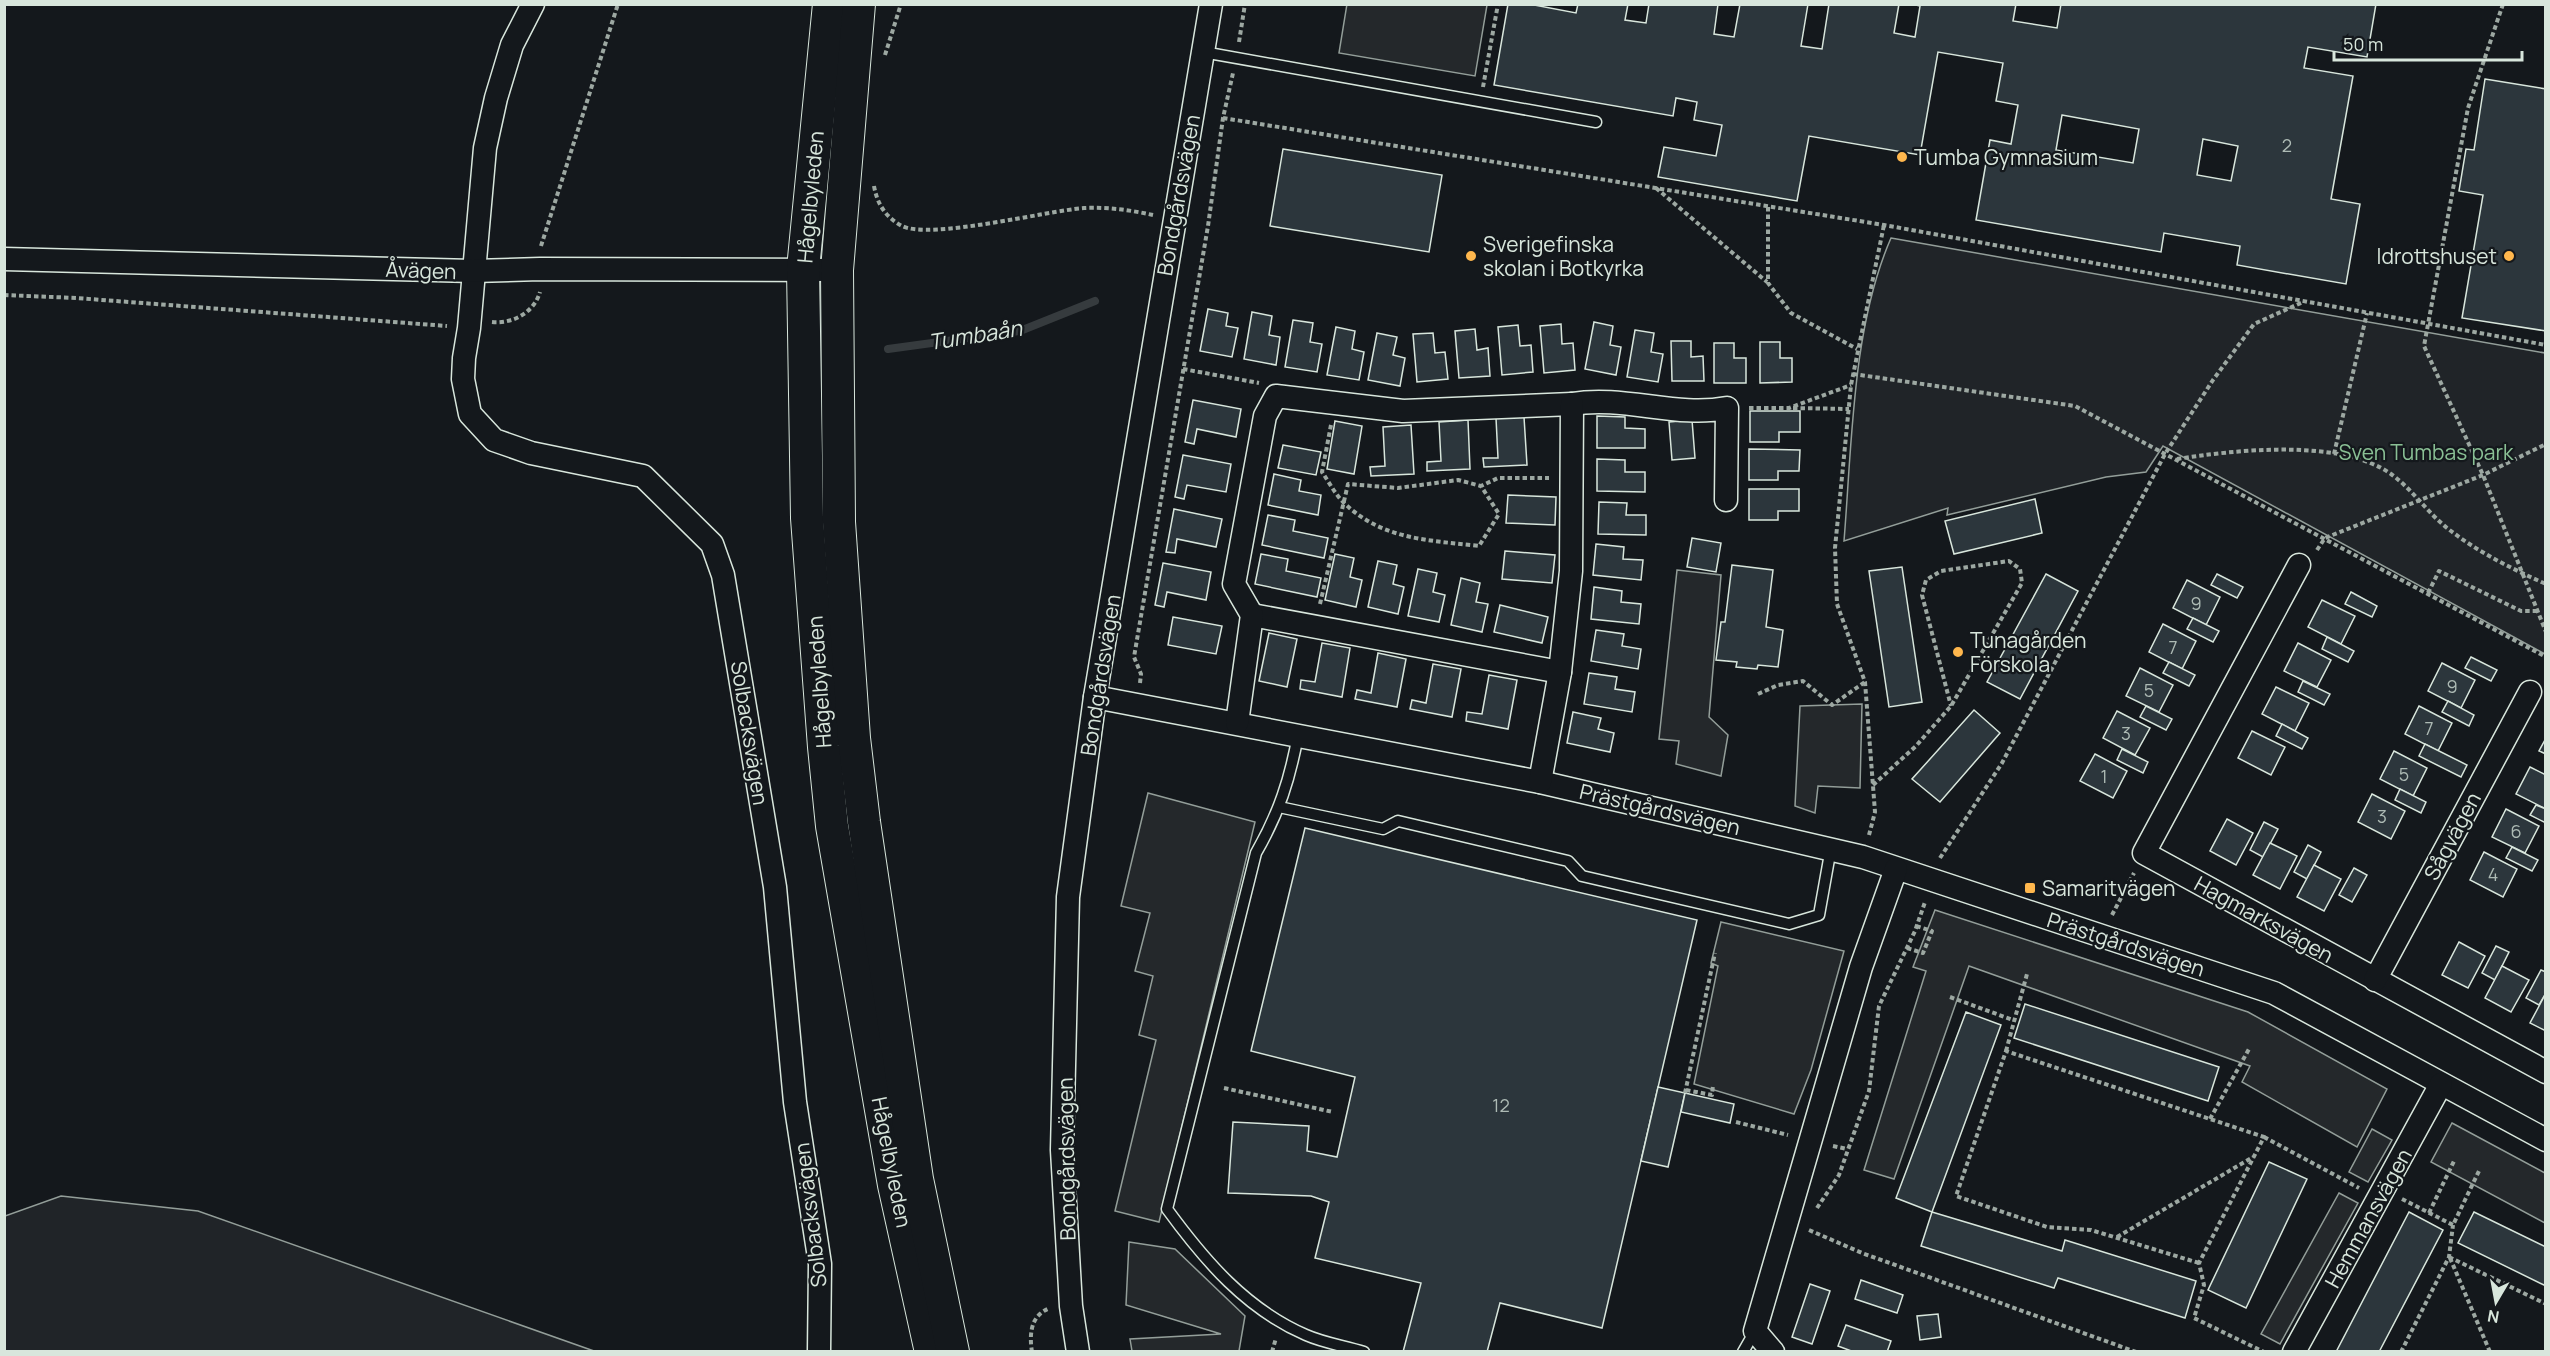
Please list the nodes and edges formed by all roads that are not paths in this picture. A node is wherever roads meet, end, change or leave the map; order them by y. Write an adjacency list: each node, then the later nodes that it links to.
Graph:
1 (533, 4): 10 (street, Solbacksvägen)
2 (829, 4): 8 (main road, Hågelbyleden)
3 (859, 4): 9 (main road, Hågelbyleden)
4 (1211, 4): 5 (street, Bondgårdsvägen)
5 (1203, 52): 6 (lane); 17 (street, Bondgårdsvägen)
6 (1596, 122)
7 (4, 259): 10 (street, Åvägen)
8 (803, 269): 9 (street, Åvägen); 10 (street, Åvägen); 30 (main road, Hågelbyleden)
9 (837, 270): 31 (main road, Hågelbyleden)
10 (473, 272): 29 (street, Solbacksvägen)
11 (1572, 404): 12 (street); 14 (street); 15 (street)
12 (1726, 500)
13 (2299, 565): 24 (street, Hagmarksvägen)
14 (1252, 615): 15 (street); 18 (street)
15 (1560, 672): 20 (street)
16 (2530, 692): 24 (street, Sågvägen)
17 (1095, 697): 18 (street, Prästgårdsvägen); 32 (street, Bondgårdsvägen)
18 (1237, 723): 19 (street, Prästgårdsvägen)
19 (1299, 735): 20 (street, Prästgårdsvägen); 21 (lane)
20 (1540, 783): 22 (street, Prästgårdsvägen)
21 (1279, 807): 22 (lane); 33 (lane)
22 (1831, 847): 23 (street, Prästgårdsvägen)
23 (1896, 868): 26 (street, Prästgårdsvägen); 28 (street)
24 (2375, 980): 25 (street, Hagmarksvägen)
25 (2546, 1072)
26 (2441, 1084): 27 (street, Prästgårdsvägen); 36 (street, Hemmansvägen)
27 (2546, 1140)
28 (1755, 1331): 34 (lane); 35 (street)
29 (819, 1352)
30 (931, 1352)
31 (953, 1352)
32 (1078, 1352)
33 (1364, 1352)
34 (1743, 1352)
35 (1773, 1352)
36 (2294, 1352)

